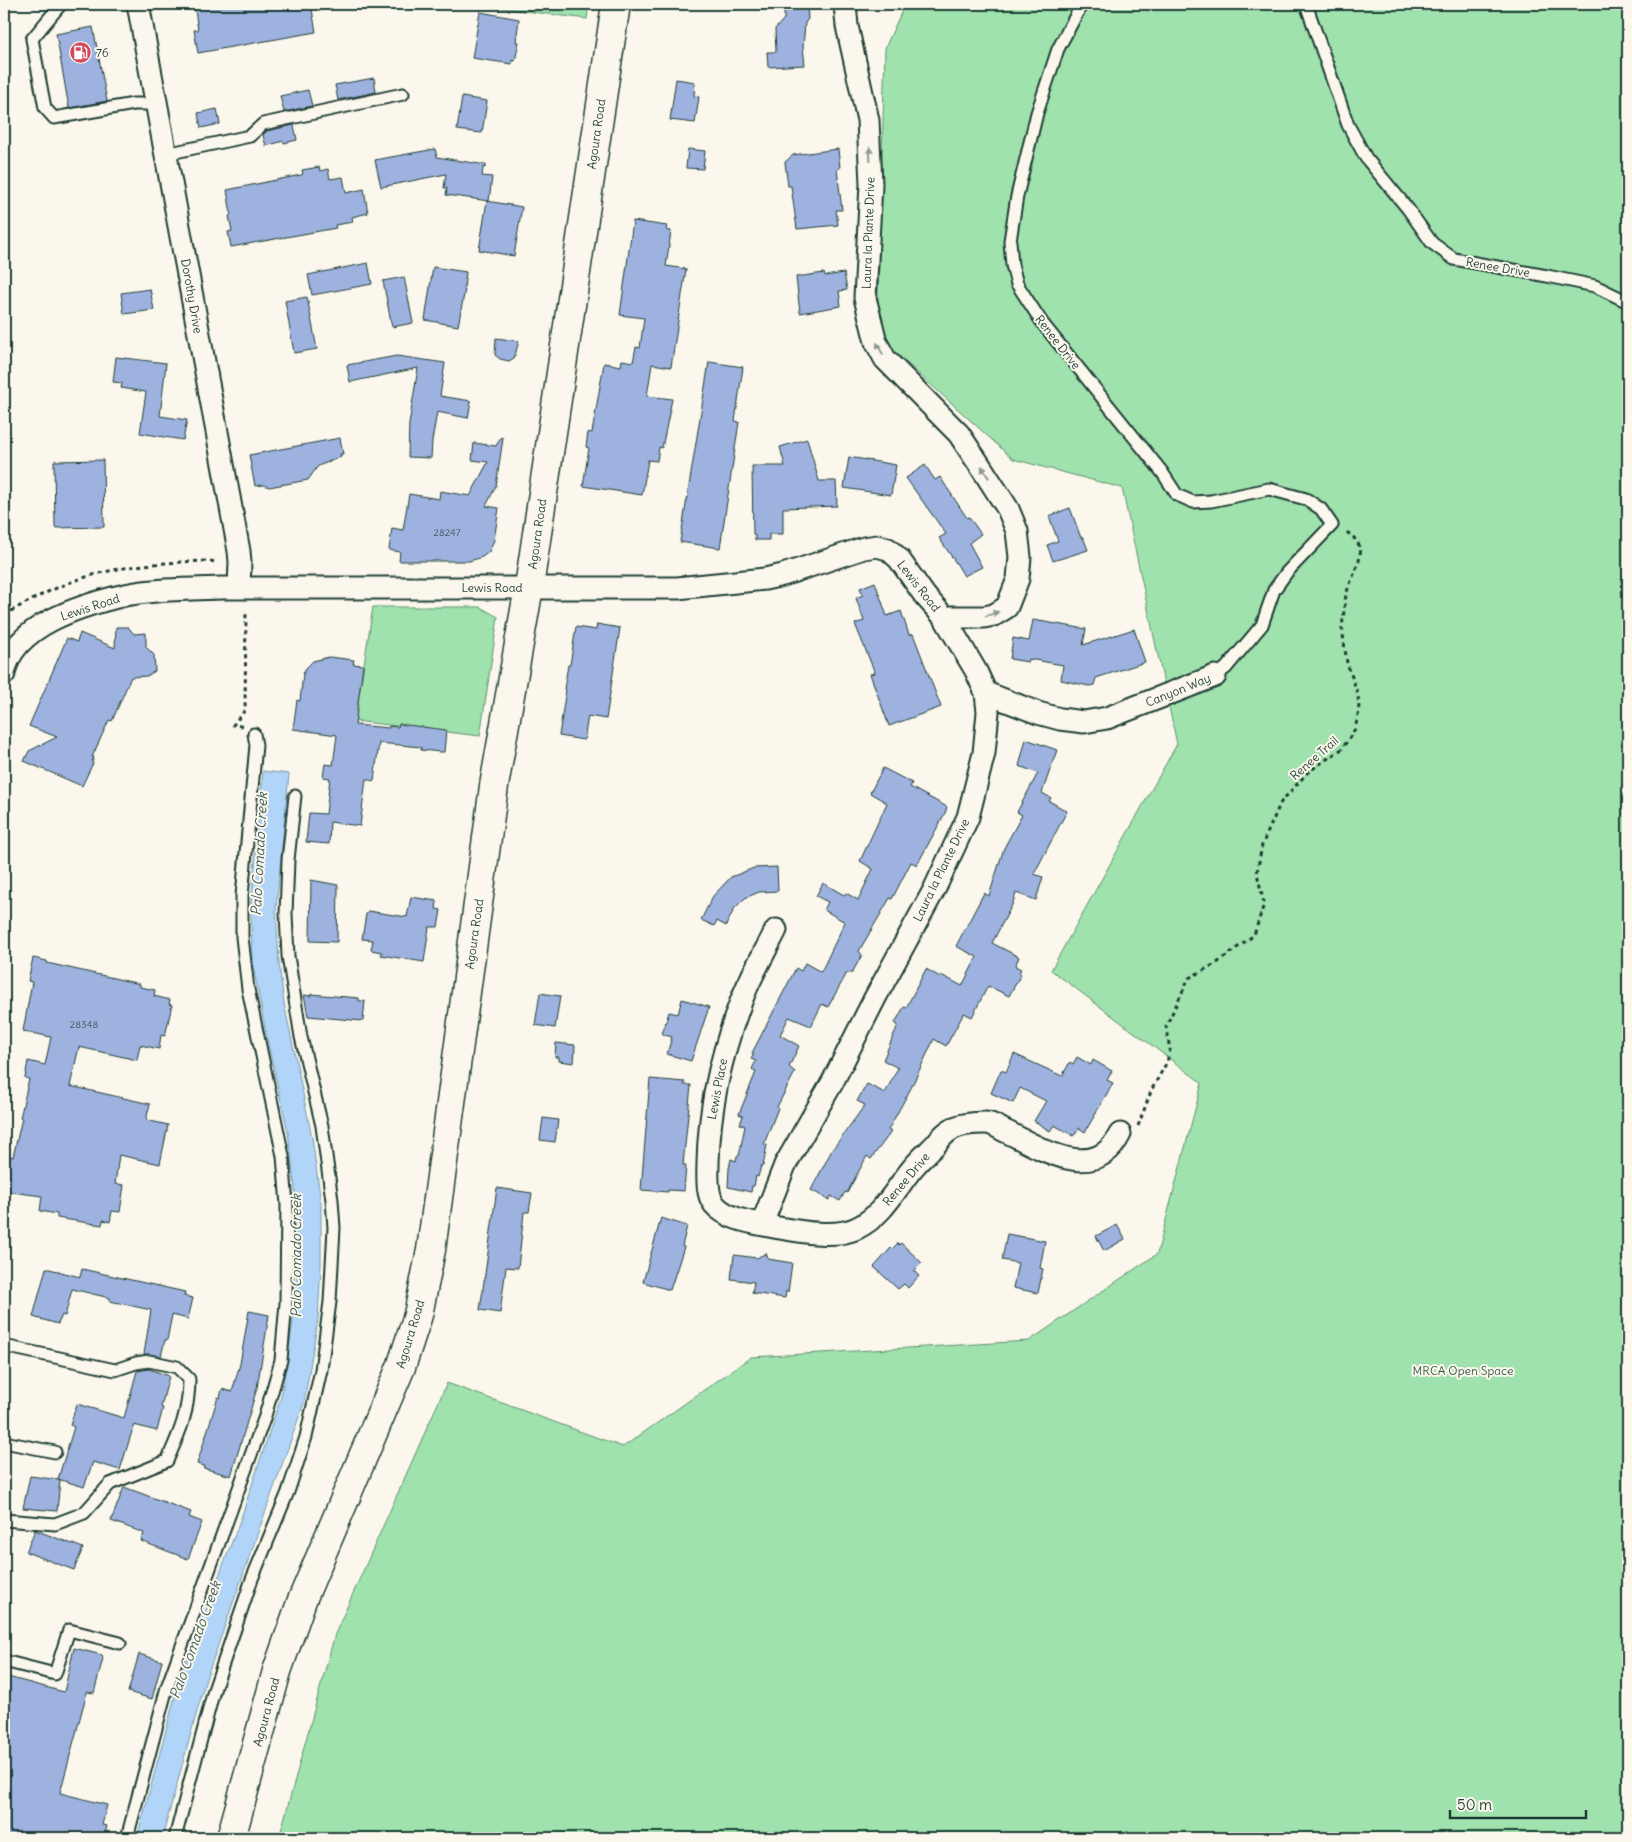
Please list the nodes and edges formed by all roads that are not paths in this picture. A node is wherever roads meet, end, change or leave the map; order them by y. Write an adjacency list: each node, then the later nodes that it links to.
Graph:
1 (61, 4): 8 (lane)
2 (138, 4): 8 (street, Dorothy Drive)
3 (616, 4): 12 (main road, Agoura Road)
4 (845, 4): 14 (street, Laura la Plante Drive, one-way to 4)
5 (1082, 4): 11 (lane, Renee Drive)
6 (1306, 4): 10 (lane, Renee Drive)
7 (403, 94): 9 (lane)
8 (157, 104): 9 (street, Dorothy Drive)
9 (166, 154): 13 (street, Dorothy Drive)
10 (1628, 302)
11 (1332, 525): 16 (lane, Canyon Way)
12 (529, 587): 13 (street, Lewis Road); 14 (street, Lewis Road); 31 (main road, Agoura Road)
13 (239, 588): 15 (street, Lewis Road)
14 (944, 617): 17 (street, Laura la Plante Drive)
15 (4, 674)
16 (1215, 676): 17 (street, Canyon Way)
17 (986, 693): 22 (street, Laura la Plante Drive)
18 (254, 734): 29 (lane)
19 (295, 796): 30 (lane)
20 (776, 930): 22 (street, Lewis Place)
21 (1120, 1134): 22 (street, Renee Drive)
22 (762, 1224)
23 (4, 1346): 26 (lane)
24 (4, 1442): 25 (lane)
25 (54, 1452)
26 (4, 1520)
27 (120, 1643): 28 (lane)
28 (4, 1661)
29 (127, 1838)
30 (175, 1838)
31 (231, 1838)

